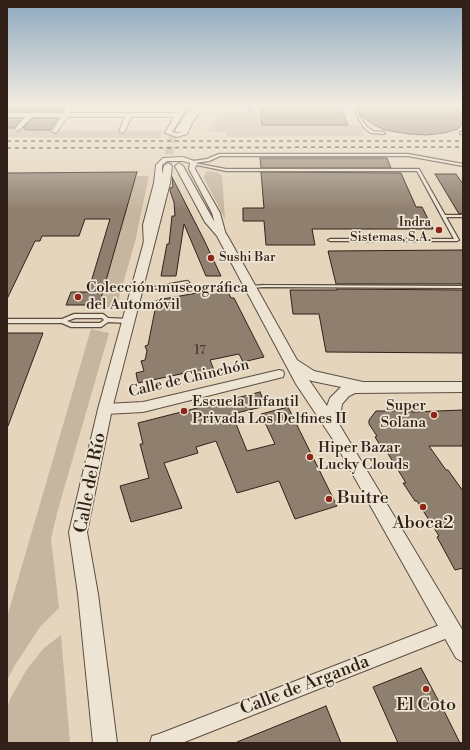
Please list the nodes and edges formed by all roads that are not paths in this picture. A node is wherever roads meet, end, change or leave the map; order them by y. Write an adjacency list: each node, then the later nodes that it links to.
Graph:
1 (177, 162): 2 (street); 7 (street); 9 (street, Calle del Río)
2 (194, 163): 3 (lane); 5 (lane); 7 (street)
3 (463, 165)
4 (168, 166): 9 (street, Calle del Río)
5 (445, 216): 6 (lane); 8 (lane)
6 (463, 216)
7 (222, 235): 13 (street)
8 (330, 240)
9 (146, 250): 12 (street, Calle del Río)
10 (187, 282): 12 (lane)
11 (463, 287): 13 (lane)
12 (137, 288): 17 (street, Calle del Río)
13 (251, 288): 18 (street)
14 (107, 320): 16 (lane); 16 (lane); 17 (lane)
15 (7, 321): 16 (lane)
16 (63, 321)
17 (128, 321): 24 (street, Calle del Río)
18 (286, 352): 20 (street); 23 (street)
19 (278, 374): 24 (street, Calle de Chinchón)
20 (342, 383): 21 (street); 23 (street)
21 (365, 387): 22 (street); 25 (street)
22 (463, 387)
23 (315, 400): 25 (street)
24 (105, 409): 28 (street, Calle del Río)
25 (332, 423): 26 (street)
26 (450, 630): 27 (street); 29 (street, Calle de Arganda)
27 (463, 651)
28 (105, 743)
29 (160, 743)

